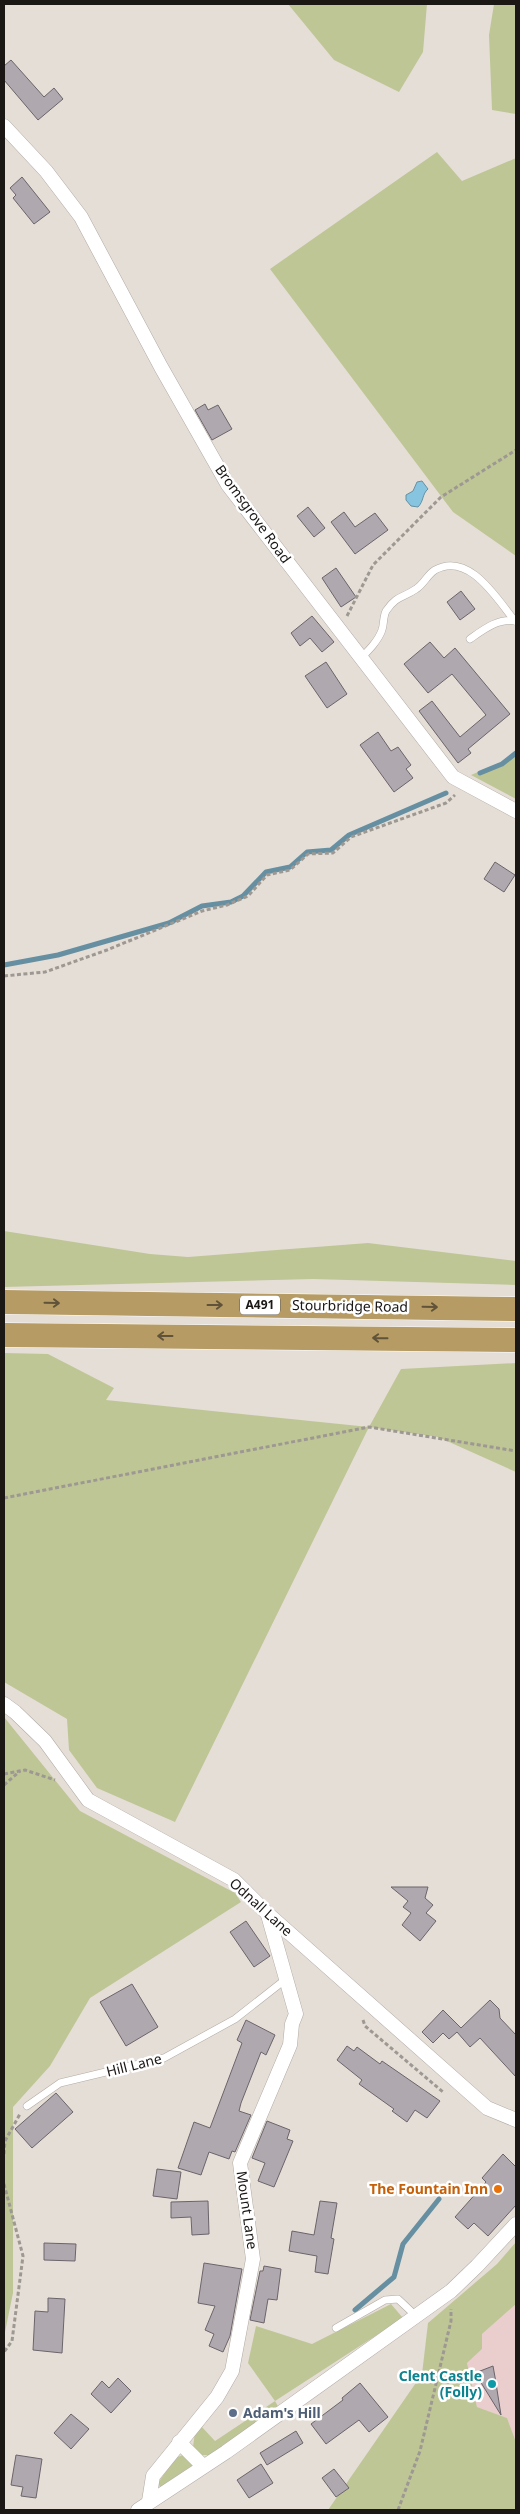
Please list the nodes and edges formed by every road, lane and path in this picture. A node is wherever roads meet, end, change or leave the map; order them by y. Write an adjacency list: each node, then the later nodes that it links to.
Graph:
1 (4, 126): 4 (street, Bromsgrove Road)
2 (516, 450): 4 (path)
3 (516, 621): 5 (lane); 6 (lane)
4 (340, 631): 6 (street, Bromsgrove Road)
5 (470, 638)
6 (362, 658): 7 (street, Bromsgrove Road)
7 (470, 786): 8 (street, Bromsgrove Road); 9 (path)
8 (516, 811)
9 (4, 976)
10 (4, 1302): 11 (highway, Stourbridge Road / A491, one-way to 11)
11 (516, 1309)
12 (4, 1335): 13 (highway, one-way to 12)
13 (516, 1340)
14 (516, 1451): 15 (path)
15 (4, 1498)
16 (4, 1704): 20 (street, Odnall Lane)
17 (21, 1771): 18 (path); 19 (path); 20 (path)
18 (4, 1774)
19 (4, 1785)
20 (79, 1788): 21 (street, Odnall Lane)
21 (268, 1914): 22 (street, Mount Lane); 24 (street, Odnall Lane)
22 (286, 1979): 23 (lane, Hill Lane); 34 (street, Mount Lane)
23 (27, 2106): 26 (path)
24 (516, 2120)
25 (4, 2136): 26 (path)
26 (5, 2140): 27 (path)
27 (4, 2154)
28 (4, 2184): 33 (path)
29 (516, 2224): 30 (street)
30 (451, 2290): 31 (street); 38 (path)
31 (416, 2316): 32 (lane); 35 (street)
32 (336, 2328)
33 (4, 2352)
34 (180, 2442): 35 (street); 36 (street, Mount Lane)
35 (203, 2466): 36 (street)
36 (149, 2501): 37 (street)
37 (138, 2510)
38 (398, 2510)

